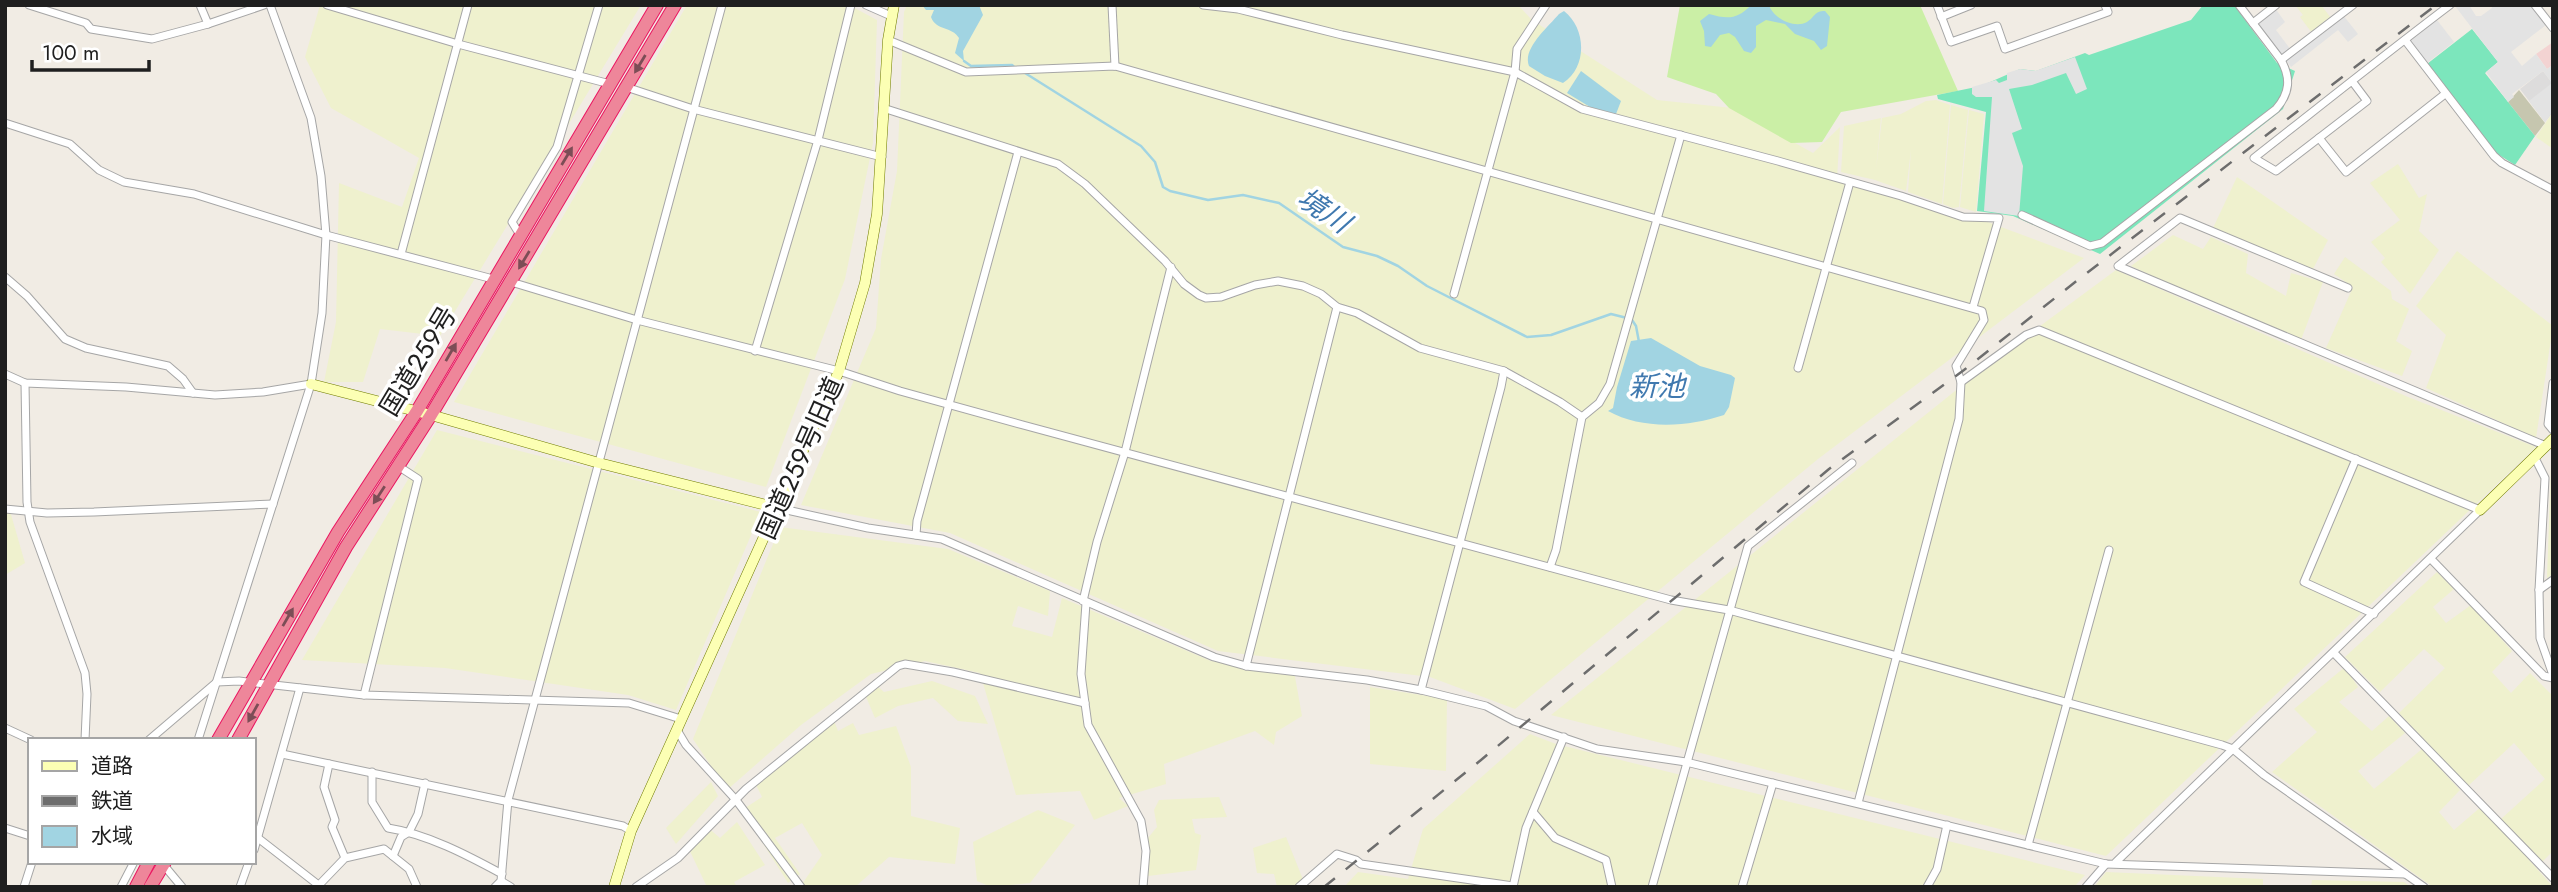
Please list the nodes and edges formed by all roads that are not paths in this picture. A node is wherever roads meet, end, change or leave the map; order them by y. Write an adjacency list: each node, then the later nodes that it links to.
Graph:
1 (29, 5): 28 (street)
2 (200, 5): 28 (street)
3 (264, 5): 28 (street)
4 (270, 5): 55 (street)
5 (327, 5): 32 (street)
6 (468, 5): 32 (street)
7 (599, 5): 36 (street)
8 (657, 5): 38 (highway, 国道259号)
9 (675, 5): 39 (highway, 国道259号, one-way to 39)
10 (722, 5): 42 (street)
11 (851, 5): 46 (street)
12 (866, 5): 25 (street)
13 (894, 5): 25 (street, 国道259号旧道)
14 (1112, 5): 34 (street)
15 (1203, 5): 35 (street)
16 (1546, 5): 35 (street)
17 (1937, 5): 26 (street)
18 (1971, 5): 26 (street)
19 (2105, 5): 26 (street)
20 (2239, 5): 27 (street)
21 (2276, 5): 27 (street)
22 (2353, 5): 33 (street)
23 (2450, 5): 31 (street)
24 (2535, 5): 29 (street)
25 (891, 16): 30 (street, 国道259号旧道)
26 (1941, 17)
27 (2253, 23): 33 (street)
28 (208, 24)
29 (2553, 28)
30 (888, 40): 34 (street); 41 (street, 国道259号旧道)
31 (2404, 40): 37 (street); 40 (street)
32 (458, 44): 36 (street); 56 (street)
33 (2281, 60): 52 (street)
34 (1115, 66): 49 (street)
35 (1515, 72): 44 (street); 49 (street)
36 (576, 76): 38 (street); 54 (street)
37 (2352, 81): 45 (street); 45 (street)
38 (610, 84): 54 (highway, 国道259号, one-way to 38)
39 (626, 87): 42 (street); 61 (highway, 国道259号, one-way to 61)
40 (2445, 94): 45 (street); 51 (street)
41 (883, 108): 47 (street); 48 (street, 国道259号旧道)
42 (693, 109): 46 (street); 66 (street)
43 (5, 123): 55 (street)
44 (1681, 135): 50 (street); 53 (street)
45 (2319, 138)
46 (818, 140): 48 (street); 67 (street)
47 (1018, 152): 58 (street); 77 (street)
48 (882, 157): 69 (street, 国道259号旧道)
49 (1489, 172): 53 (street); 63 (street)
50 (1850, 182): 57 (street); 65 (street)
51 (2553, 190)
52 (2022, 215)
53 (1657, 219): 57 (street); 80 (street)
54 (520, 234): 60 (highway, 国道259号)
55 (326, 235): 56 (street); 75 (street)
56 (401, 254): 60 (street)
57 (1826, 266): 65 (street); 68 (street)
58 (1171, 267): 64 (street); 83 (street)
59 (5, 277): 76 (street)
60 (493, 279): 78 (highway, 国道259号, one-way to 60)
61 (511, 282): 66 (street); 79 (highway, 国道259号)
62 (2348, 288): 82 (street)
63 (1454, 294)
64 (1337, 307): 70 (street); 89 (street)
65 (1973, 307): 72 (street)
66 (637, 320): 67 (street); 86 (street)
67 (755, 351): 69 (street)
68 (1798, 368)
69 (839, 371): 77 (street); 91 (street, 国道259号旧道)
70 (1504, 371): 80 (street); 96 (street)
71 (5, 374): 73 (street)
72 (1961, 382): 85 (street); 106 (street)
73 (25, 383): 76 (street); 94 (street)
74 (2553, 383): 81 (street)
75 (311, 384): 76 (street); 78 (street); 90 (street)
76 (193, 393)
77 (947, 404): 83 (street); 95 (street)
78 (417, 411): 79 (street); 110 (highway, 国道259号, one-way to 78)
79 (430, 415): 86 (street); 88 (highway, 国道259号)
80 (1581, 417): 99 (street)
81 (2553, 429)
82 (2549, 443): 84 (street)
83 (1125, 452): 89 (street); 102 (street)
84 (2535, 458): 93 (street); 101 (street)
85 (2356, 459): 93 (street); 104 (street)
86 (599, 463): 91 (street); 115 (street)
87 (1852, 463): 103 (street)
88 (398, 466): 111 (highway, 国道259号, one-way to 111); 114 (street)
89 (1290, 496): 96 (street); 107 (street)
90 (273, 503): 94 (street); 109 (street)
91 (778, 508): 95 (street); 118 (street, 国道259号旧道)
92 (5, 509): 94 (street)
93 (2480, 510): 98 (street)
94 (28, 511): 122 (street)
95 (916, 535): 102 (street)
96 (1460, 543): 99 (street); 113 (street)
97 (2109, 550): 116 (street)
98 (2431, 559): 104 (street); 108 (street)
99 (1550, 567): 103 (street)
100 (2553, 580): 101 (street)
101 (2539, 590): 108 (street)
102 (1084, 602): 107 (street); 117 (street)
103 (1729, 610): 106 (street); 130 (street)
104 (2374, 614): 105 (street)
105 (2334, 653): 128 (street); 157 (street)
106 (1898, 656): 116 (street); 137 (street)
107 (1245, 666): 113 (street)
108 (2553, 676)
109 (217, 682): 110 (street); 123 (street); 124 (street)
110 (250, 682): 111 (street); 125 (highway, 国道259号)
111 (269, 684): 112 (street); 126 (highway, 国道259号, one-way to 126)
112 (300, 688): 114 (street); 129 (street)
113 (1421, 690): 121 (street)
114 (364, 695): 115 (street)
115 (536, 701): 118 (street); 135 (street)
116 (2066, 702): 128 (street); 146 (street)
117 (1085, 703): 136 (street); 171 (street)
118 (681, 719): 120 (street, 国道259号旧道)
119 (5, 728): 127 (street)
120 (677, 730): 136 (street); 141 (street, 国道259号旧道)
121 (1564, 737): 130 (street); 138 (street)
122 (85, 738)
123 (151, 738)
124 (199, 738)
125 (219, 738)
126 (239, 738)
127 (28, 739)
128 (2233, 749): 149 (street); 156 (street)
129 (282, 754): 131 (street); 144 (street)
130 (1686, 762): 134 (street); 175 (street)
131 (329, 764): 132 (street); 148 (street)
132 (372, 772): 133 (street); 142 (street)
133 (425, 783): 135 (street); 142 (street)
134 (1773, 783): 137 (street); 176 (street)
135 (508, 800): 141 (street); 158 (street)
136 (736, 800): 169 (street); 170 (street)
137 (1858, 803): 139 (street)
138 (1533, 812): 173 (street); 174 (street)
139 (1947, 825): 146 (street); 177 (street)
140 (5, 828): 143 (street)
141 (631, 831): 168 (street, 国道259号旧道)
142 (409, 832): 147 (street); 158 (street)
143 (28, 835)
144 (258, 838): 145 (street); 159 (street)
145 (256, 844)
146 (2028, 845): 154 (street)
147 (393, 856): 148 (street); 166 (street)
148 (345, 858): 159 (street)
149 (2115, 862): 154 (street); 156 (street)
150 (31, 864): 160 (street)
151 (133, 864): 161 (street)
152 (148, 864): 162 (highway)
153 (248, 864): 165 (street)
154 (2106, 864): 178 (street)
155 (166, 866): 163 (highway); 164 (street)
156 (2406, 874): 179 (street)
157 (2553, 878)
158 (499, 880): 167 (street)
159 (320, 886)
160 (24, 887)
161 (121, 887)
162 (136, 887)
163 (150, 887)
164 (182, 887)
165 (240, 887)
166 (417, 887)
167 (511, 887)
168 (614, 887)
169 (636, 887)
170 (801, 887)
171 (1143, 887)
172 (1299, 887): 173 (street)
173 (1513, 887)
174 (1612, 887)
175 (1652, 887)
176 (1742, 887)
177 (1927, 887)
178 (2086, 887)
179 (2424, 887)

